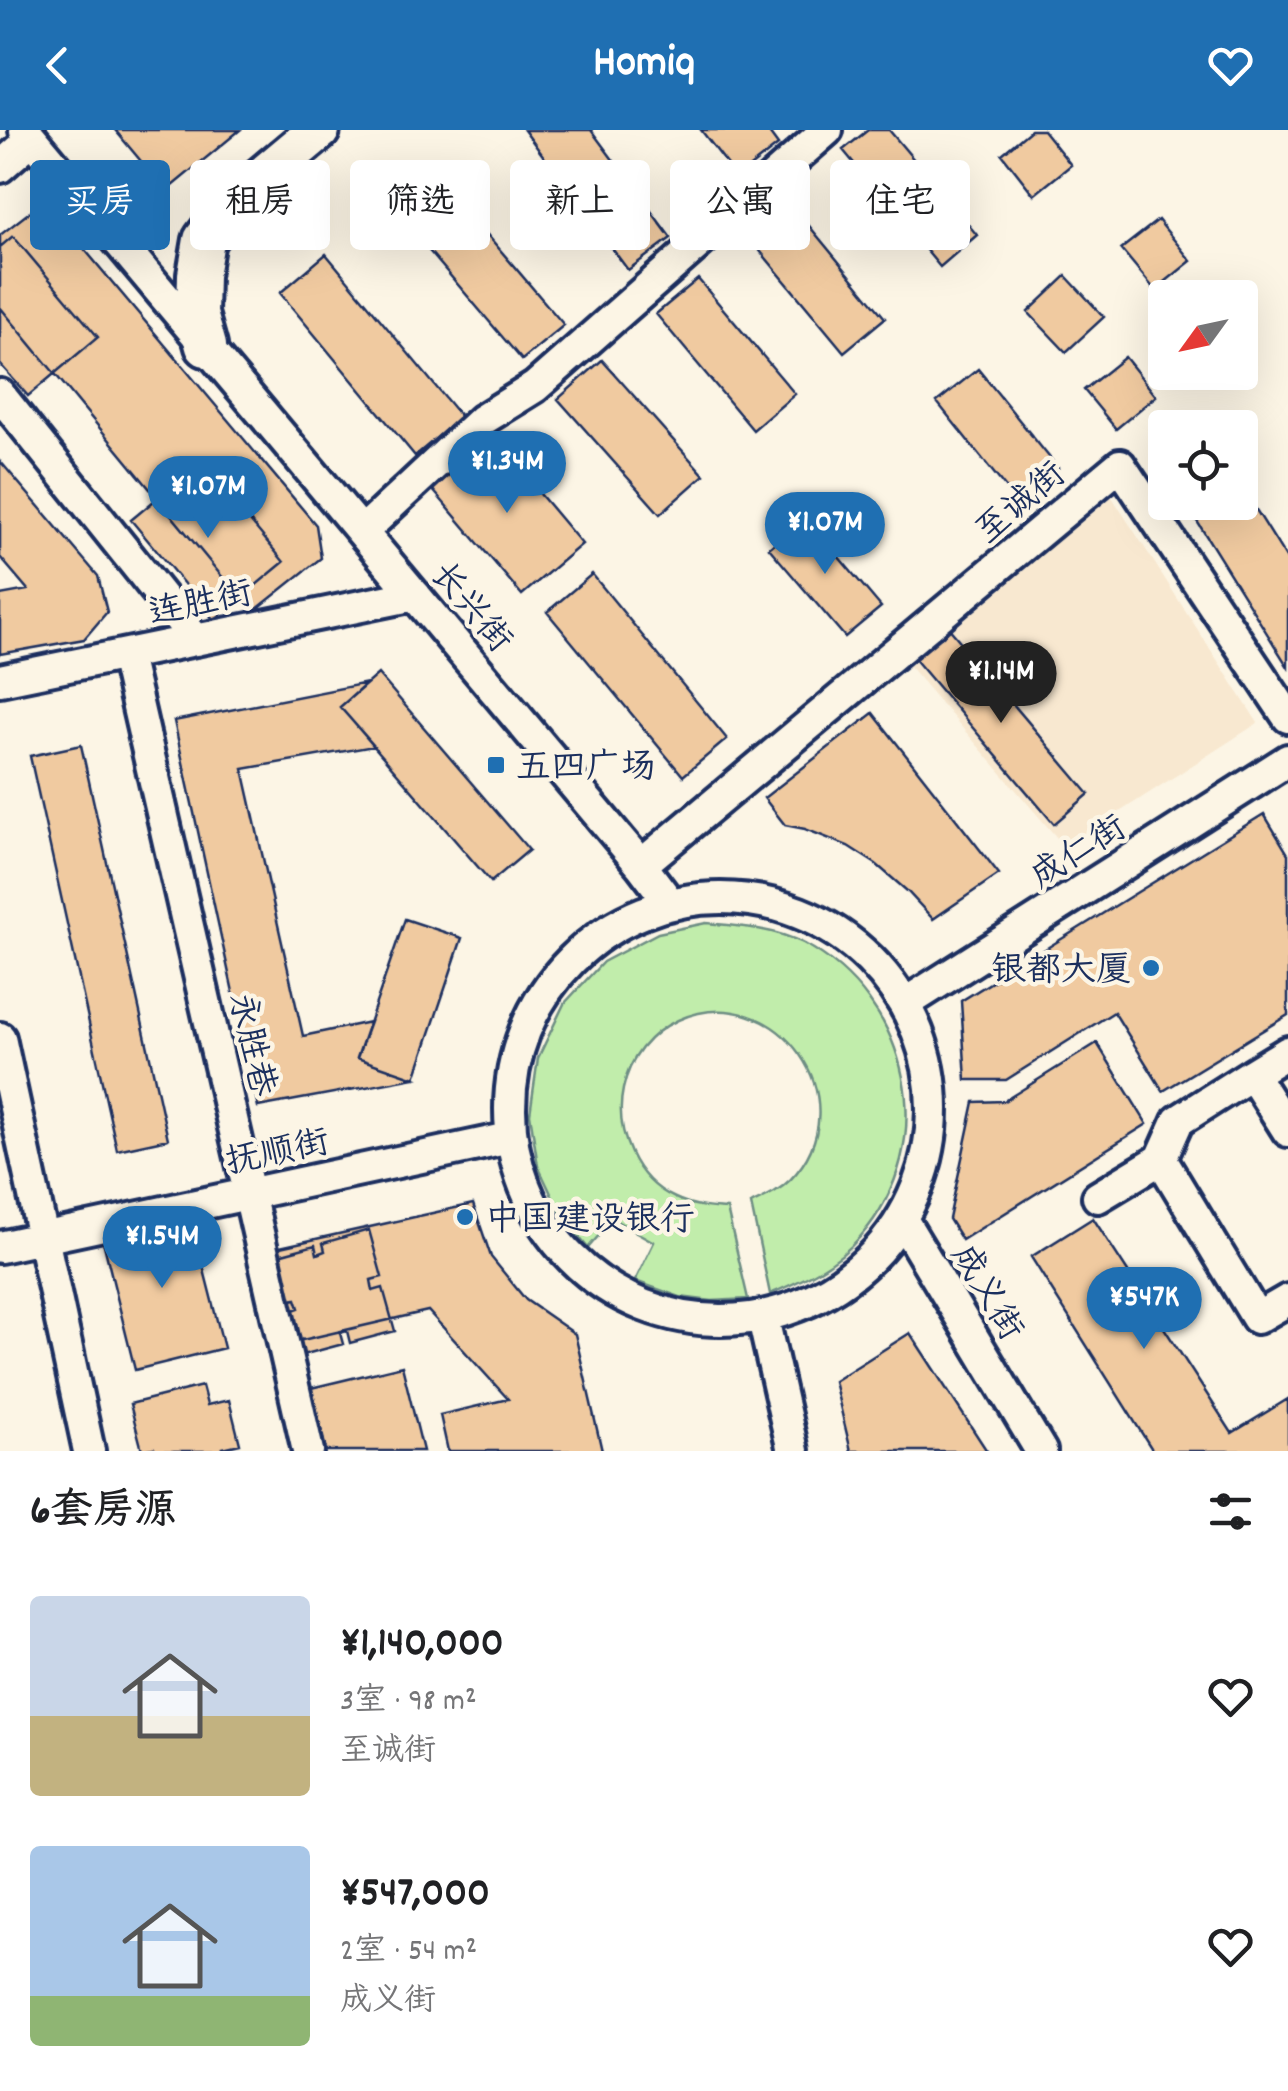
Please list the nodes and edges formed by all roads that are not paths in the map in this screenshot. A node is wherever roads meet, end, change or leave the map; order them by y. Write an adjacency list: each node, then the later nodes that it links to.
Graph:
1 (319, 130): 5 (main road)
2 (827, 130): 7 (street)
3 (29, 134): 4 (street); 5 (street, 长兴街)
4 (0, 167)
5 (206, 346): 7 (street, 长兴街)
6 (0, 395): 9 (street)
7 (362, 532): 8 (street, 长兴街)
8 (415, 596): 9 (street, 连胜街); 14 (street, 长兴街)
9 (196, 640): 10 (street, 连胜街)
10 (126, 655): 11 (street, 连胜街); 23 (street, 永胜巷)
11 (0, 680)
12 (1288, 718): 14 (street, 至诚街)
13 (1286, 765): 16 (street, 成仁街)
14 (641, 865): 15 (street, 长兴街)
15 (669, 902): 16 (street); 21 (street)
16 (906, 1003): 25 (street)
17 (0, 1038): 26 (street)
18 (1288, 1052): 19 (street)
19 (1252, 1074): 20 (street); 22 (street)
20 (1288, 1131)
21 (510, 1138): 23 (street, 抚顺街); 29 (street)
22 (1161, 1159): 24 (street); 28 (street)
23 (250, 1194): 26 (street, 抚顺街); 31 (street, 永胜巷)
24 (1098, 1198)
25 (903, 1221): 29 (street); 33 (street, 成义街)
26 (42, 1238): 27 (street, 抚顺街); 30 (street)
27 (0, 1246)
28 (1288, 1300)
29 (764, 1318): 32 (street)
30 (89, 1451)
31 (308, 1451)
32 (793, 1451)
33 (1041, 1451)

